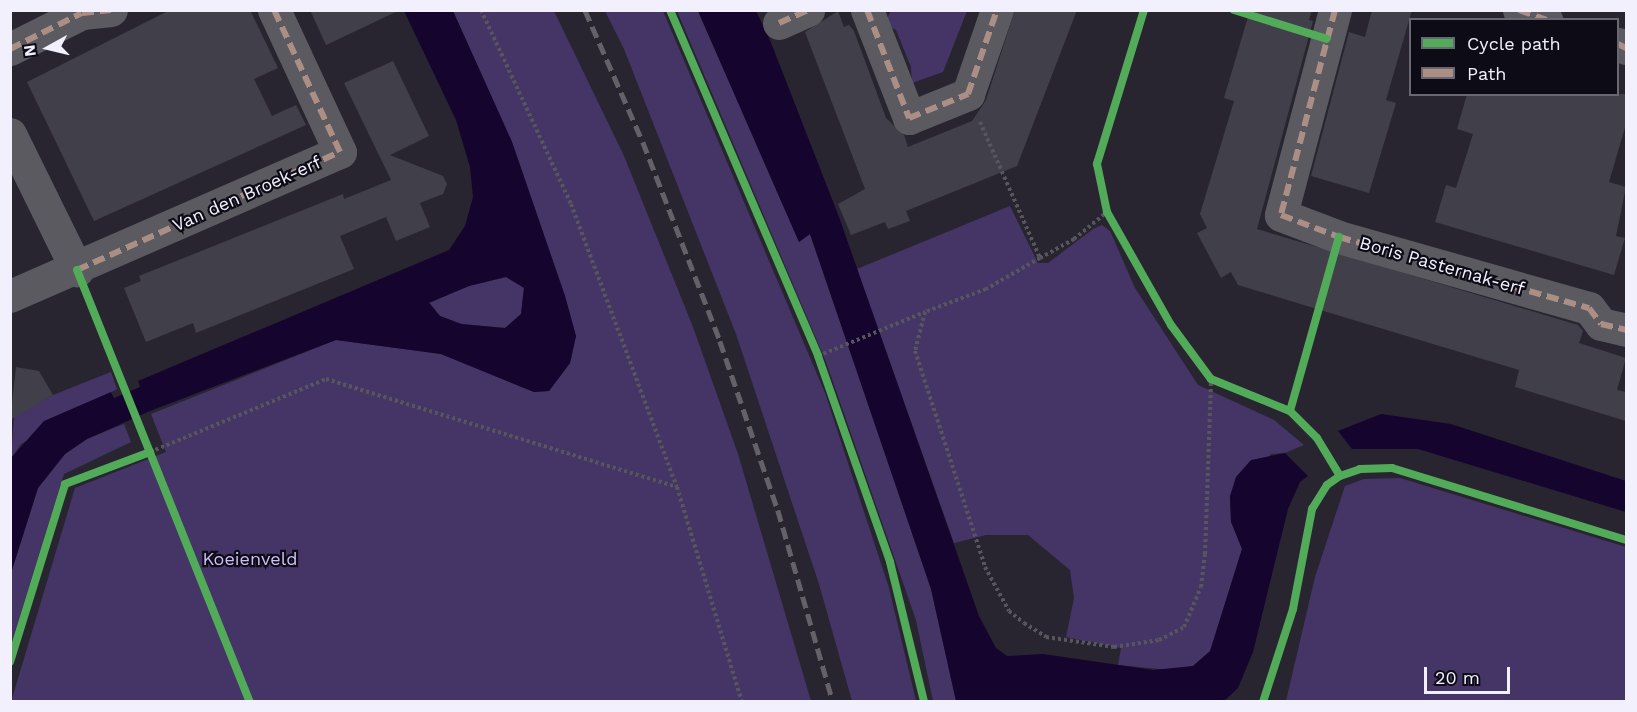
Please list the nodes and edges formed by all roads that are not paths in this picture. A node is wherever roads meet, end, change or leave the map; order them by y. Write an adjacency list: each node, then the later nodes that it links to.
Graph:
1 (274, 10): 10 (street, Van den Broek-erf)
2 (867, 10): 3 (street)
3 (997, 10)
4 (1335, 10): 12 (street, Boris Pasternak-erf)
5 (1519, 10): 7 (street)
6 (92, 11): 8 (street)
7 (1541, 18)
8 (10, 49)
9 (10, 134): 10 (street)
10 (77, 270): 11 (street, Van den Broek-erf)
11 (10, 296)
12 (1626, 330)

